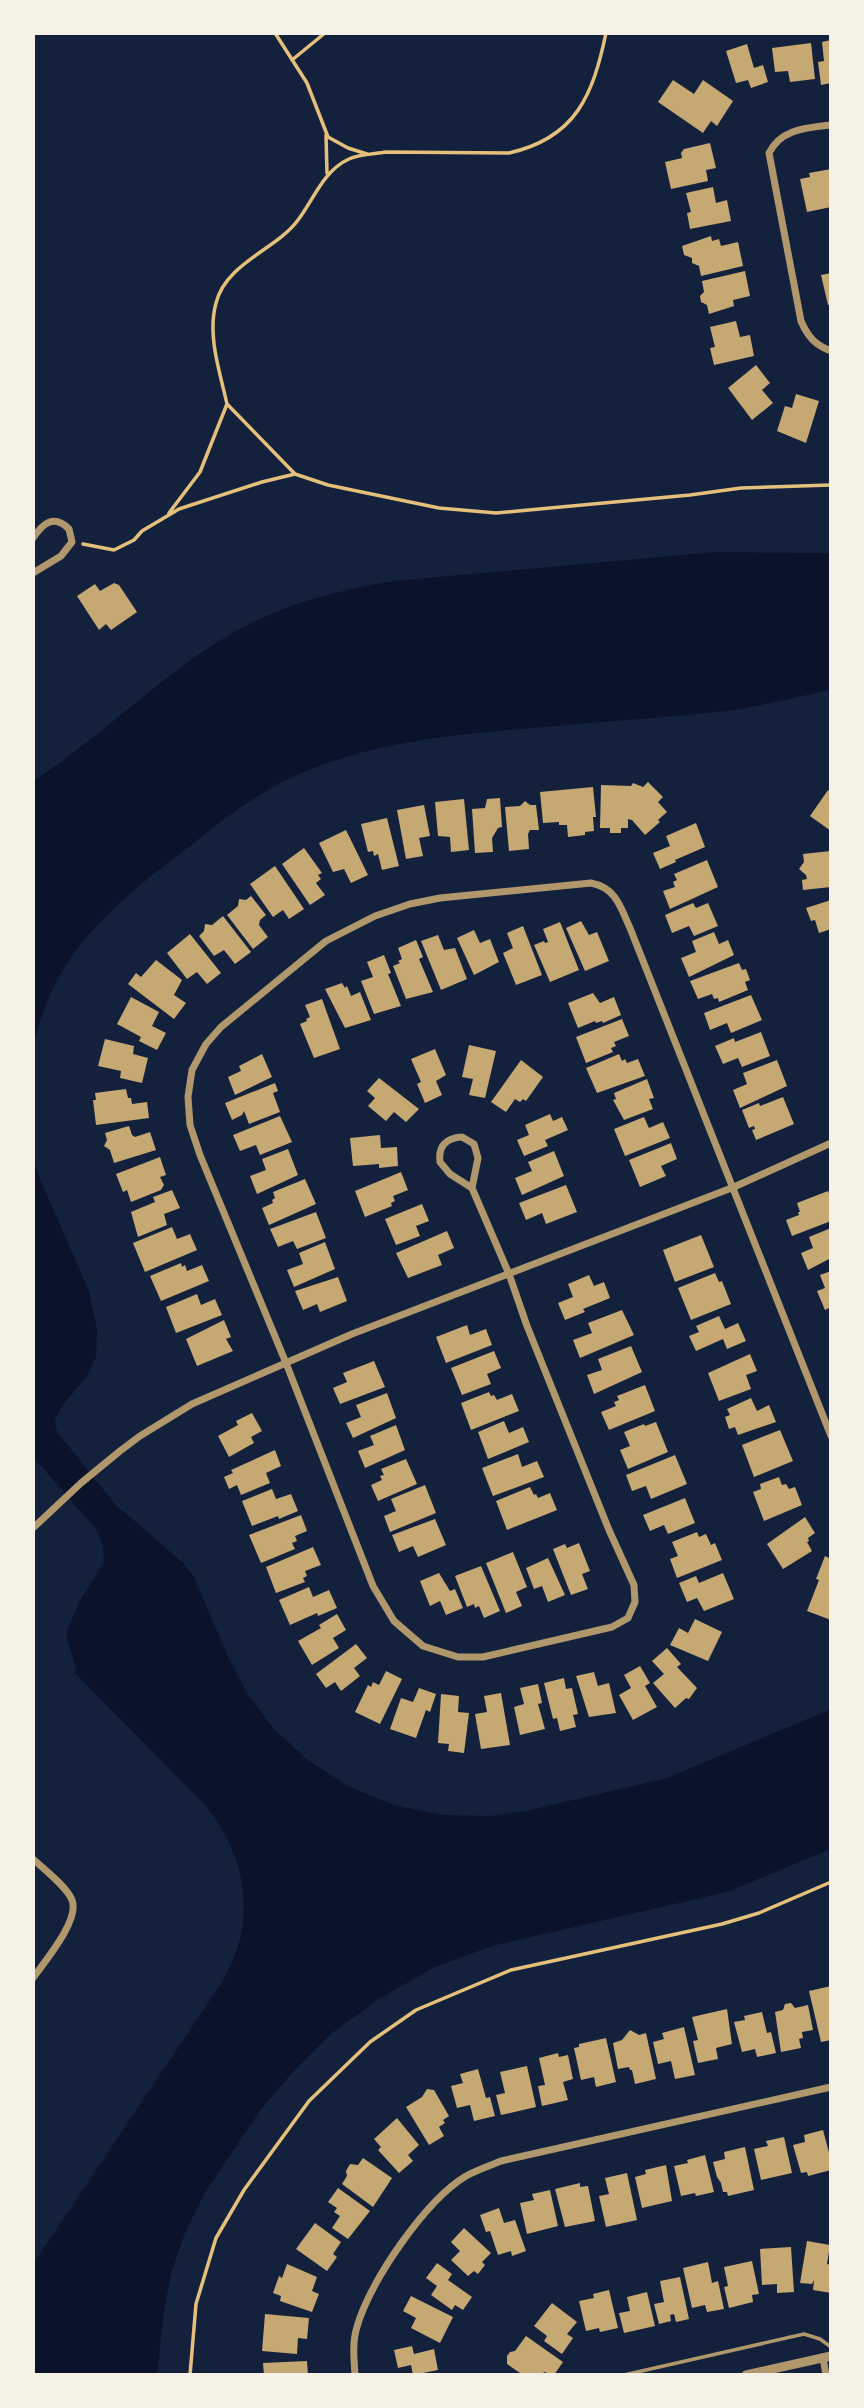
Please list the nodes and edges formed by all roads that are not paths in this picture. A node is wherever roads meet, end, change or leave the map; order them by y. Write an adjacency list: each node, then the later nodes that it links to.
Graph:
1 (831, 125): 2 (street)
2 (831, 351)
3 (33, 538): 4 (street)
4 (33, 573)
5 (831, 1143): 6 (street)
6 (734, 1187): 8 (street); 9 (street); 10 (street)
7 (472, 1188): 7 (street); 8 (street)
8 (509, 1274): 9 (street); 9 (street)
9 (286, 1363): 11 (street)
10 (831, 1436)
11 (33, 1528)
12 (33, 1859): 13 (street)
13 (33, 1978)
14 (831, 2087): 17 (street)
15 (831, 2347): 18 (lane)
16 (827, 2357): 19 (street); 20 (street)
17 (355, 2375)
18 (624, 2375)
19 (746, 2375)
20 (826, 2375)

